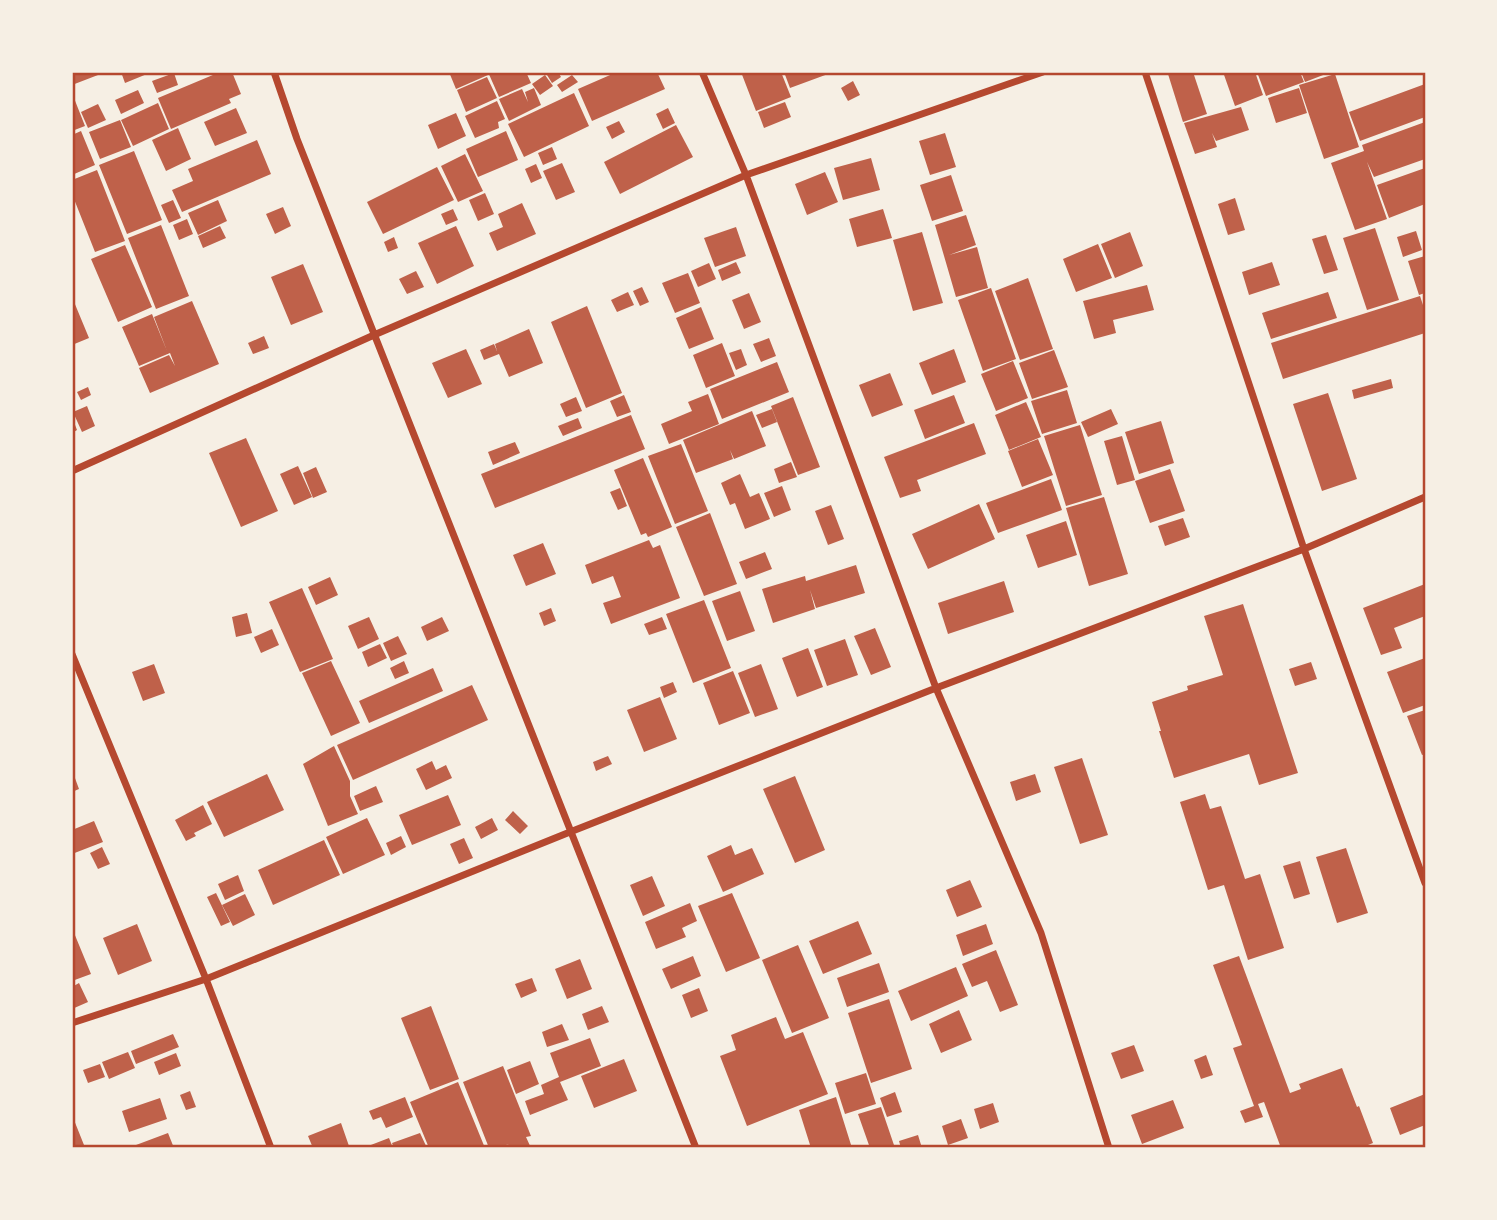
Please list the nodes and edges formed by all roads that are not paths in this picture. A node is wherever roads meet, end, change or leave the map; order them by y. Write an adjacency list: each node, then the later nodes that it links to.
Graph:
1 (274, 72): 6 (street)
2 (702, 72): 5 (street)
3 (1043, 72): 5 (street)
4 (1145, 72): 9 (street)
5 (746, 175): 6 (street); 11 (street)
6 (374, 335): 7 (street); 12 (street)
7 (72, 471)
8 (1425, 497): 9 (street)
9 (1304, 549): 11 (street); 13 (street)
10 (72, 654): 14 (street)
11 (936, 688): 12 (street); 18 (street)
12 (570, 832): 14 (street); 17 (street)
13 (1425, 883)
14 (206, 979): 15 (street); 16 (street)
15 (72, 1023)
16 (271, 1148)
17 (696, 1148)
18 (1109, 1148)

